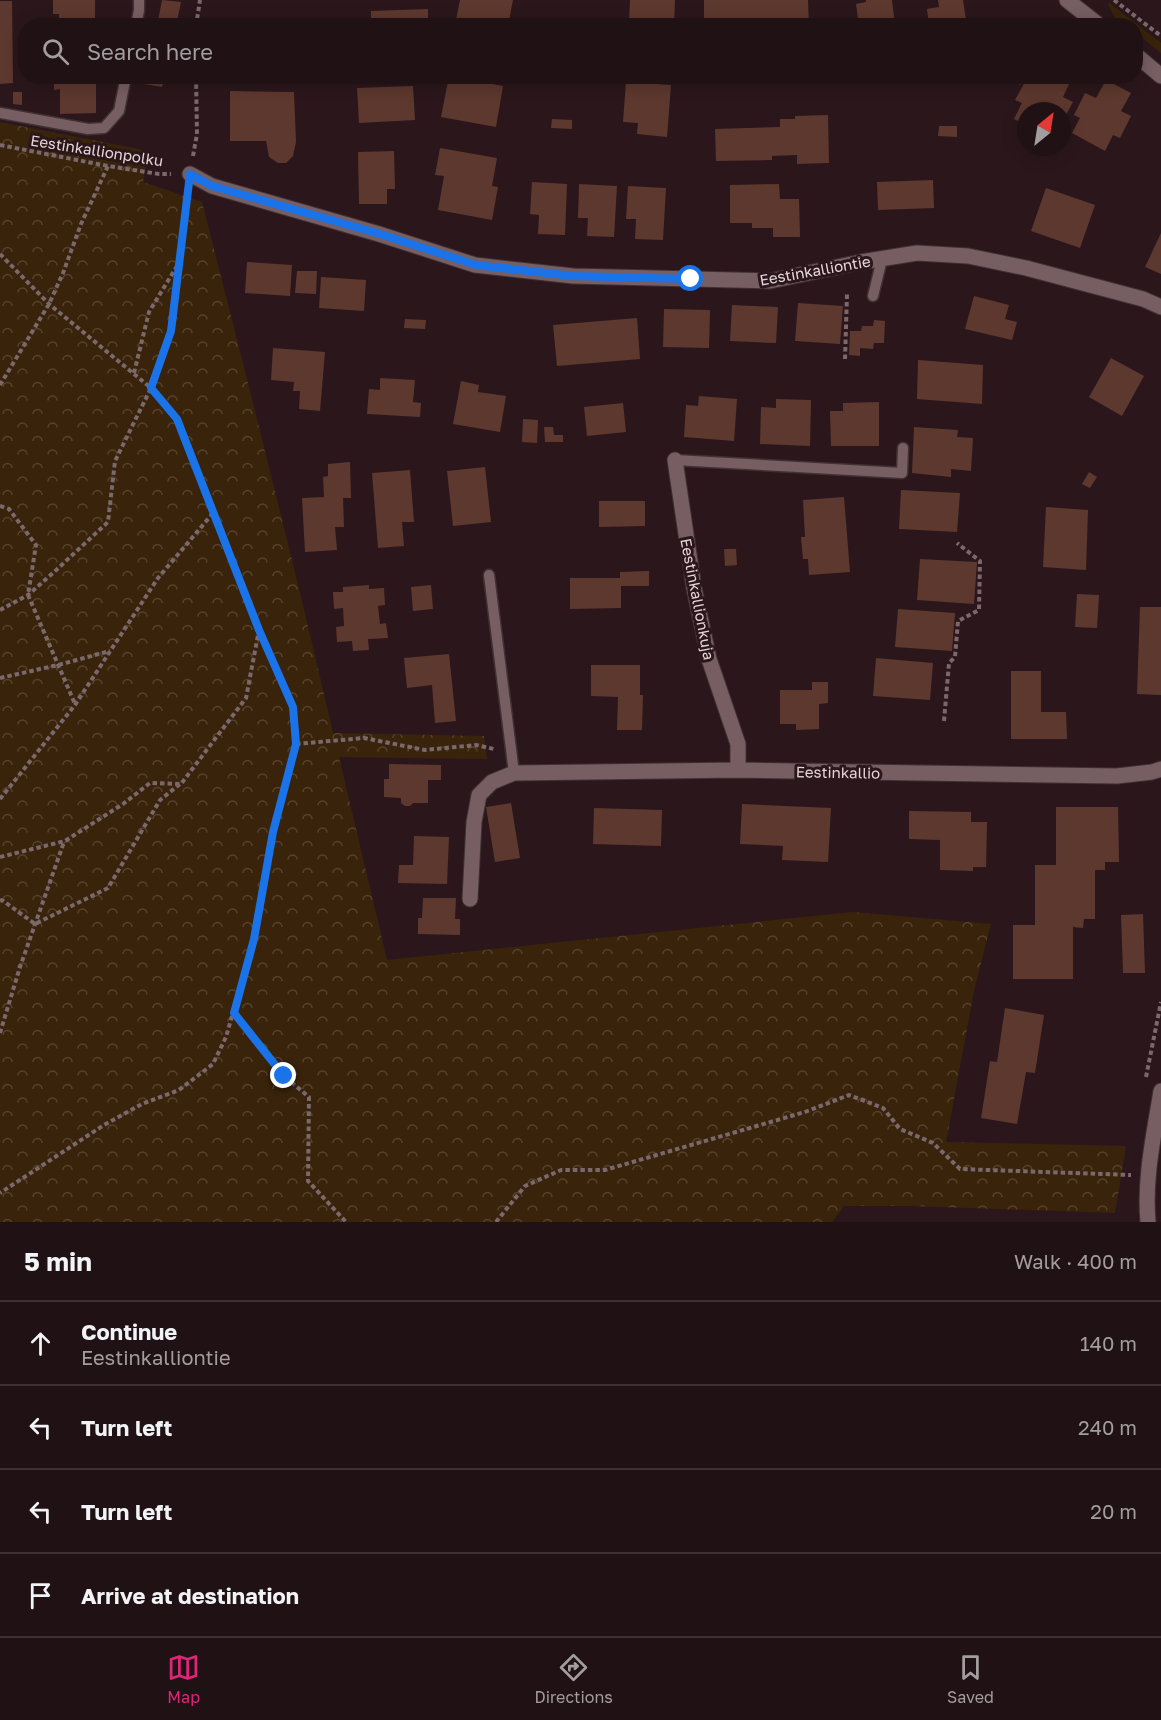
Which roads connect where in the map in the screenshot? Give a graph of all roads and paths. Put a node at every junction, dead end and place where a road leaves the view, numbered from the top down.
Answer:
1 (139, 0) edge
2 (200, 0) edge
3 (1067, 0) edge
4 (1114, 0) edge
5 (1084, 5) edge
6 (137, 18) edge
7 (197, 18) edge
8 (1094, 18) edge
9 (1138, 18) edge
10 (1143, 22) edge
11 (1161, 36) edge
12 (1143, 61) edge
13 (1161, 76) edge
14 (124, 84) edge
15 (196, 84) edge
16 (0, 113) edge
17 (0, 145) edge
18 (108, 166) junction
19 (190, 174) junction
20 (0, 254) edge
21 (882, 259) junction
22 (179, 263) junction
23 (847, 294) dead end
24 (873, 296) dead end
25 (49, 304) junction
26 (1161, 307) edge
27 (845, 359) dead end
28 (134, 373) junction
29 (0, 385) edge
30 (151, 388) junction
31 (903, 448) dead end
32 (675, 460) joint
33 (0, 506) edge
34 (214, 512) junction
35 (957, 543) dead end
36 (489, 575) dead end
37 (28, 595) junction
38 (0, 610) edge
39 (259, 630) junction
40 (110, 651) junction
41 (58, 665) junction
42 (0, 678) edge
43 (75, 705) junction
44 (944, 721) dead end
45 (296, 744) junction
46 (511, 754) junction
47 (1161, 769) edge
48 (738, 770) junction
49 (514, 773) junction
50 (181, 784) junction
51 (0, 799) edge
52 (65, 841) junction
53 (0, 857) edge
54 (470, 899) dead end
55 (0, 901) edge
56 (35, 924) junction
57 (234, 1013) junction
58 (0, 1033) edge
59 (1161, 1091) edge
60 (1131, 1174) dead end
61 (0, 1193) edge
62 (346, 1222) edge
63 (496, 1222) edge
64 (1148, 1222) edge

1 - 6 lane
2 - 7 path
3 - 5 street
4 - 9 path
5 - 8 street
10 - 11 path
12 - 13 street
14 - 16 lane
15 - 19 path
17 - 18 path, Eestinkallionpolku
18 - 19 path, Eestinkallionpolku
18 - 25 path
19 - 21 street, Eestinkalliontie
19 - 22 path
20 - 25 path
21 - 24 lane
21 - 26 street, Eestinkalliontie
22 - 28 path
22 - 30 path
23 - 27 path
25 - 28 path
25 - 29 path
28 - 30 path
30 - 34 path
30 - 37 path
31 - 32 lane
32 - 48 street, Eestinkallionkuja
33 - 37 path
34 - 39 path
34 - 40 path
35 - 44 path
36 - 46 lane
37 - 38 path
37 - 41 path
39 - 45 path
39 - 50 path
40 - 41 path
40 - 43 path
41 - 42 path
41 - 43 path
43 - 51 path
45 - 46 path
45 - 57 path
46 - 49 lane
47 - 48 street, Eestinkallio
48 - 49 street, Eestinkallio
49 - 54 street
50 - 52 path
50 - 56 path
52 - 53 path
52 - 56 path
55 - 56 path
56 - 58 path
57 - 61 path
57 - 62 path
59 - 64 street
60 - 63 path

